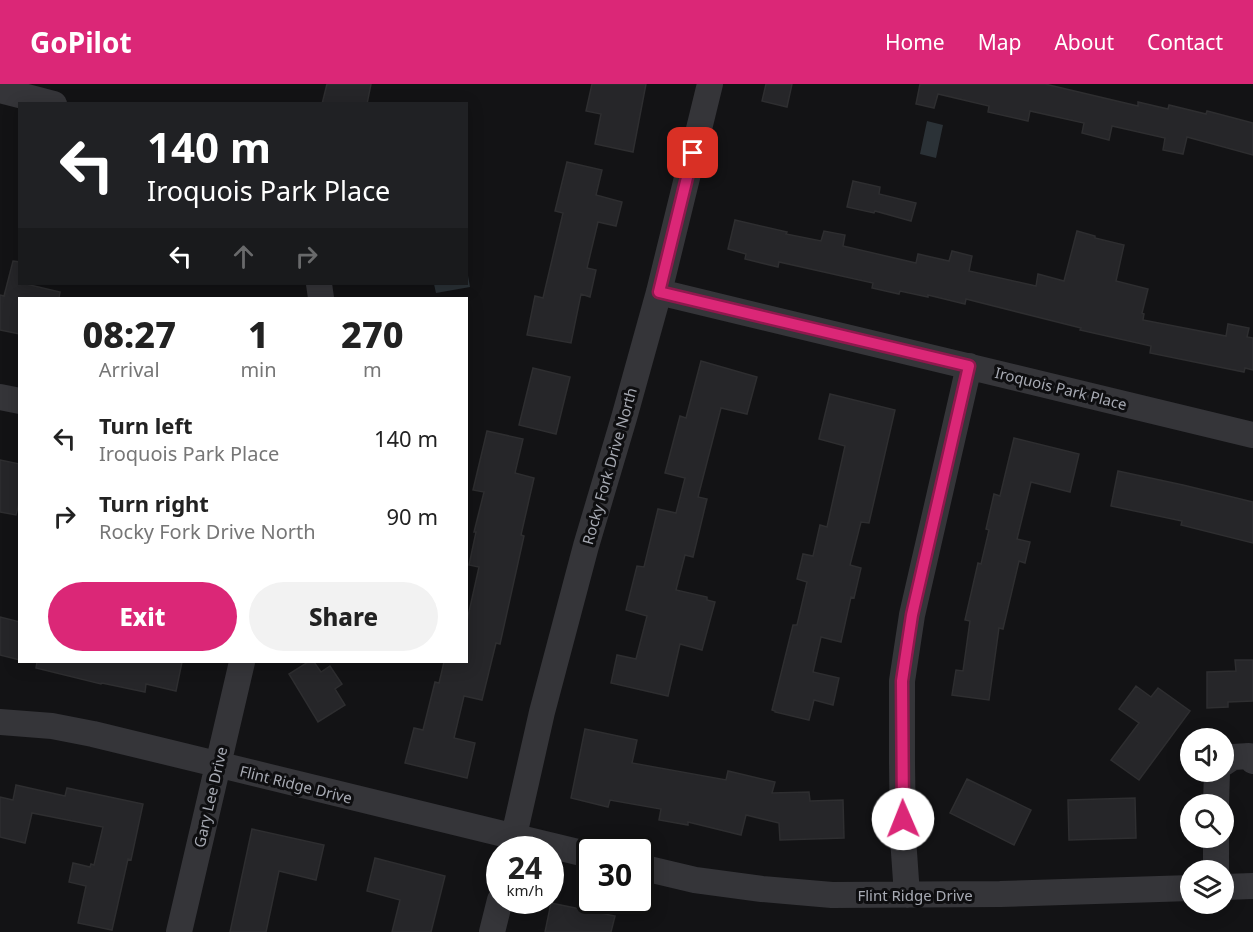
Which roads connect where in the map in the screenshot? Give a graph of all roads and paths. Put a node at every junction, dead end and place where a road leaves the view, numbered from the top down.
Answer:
1 (710, 84) edge
2 (0, 90) edge
3 (46, 102) edge
4 (659, 292) junction
5 (969, 366) junction
6 (0, 397) edge
7 (18, 401) edge
8 (1253, 435) edge
9 (242, 663) edge
10 (0, 722) edge
11 (1234, 757) edge
12 (1253, 761) edge
13 (217, 765) junction
14 (486, 836) edge
15 (515, 836) edge
16 (654, 870) edge
17 (1253, 886) edge
18 (1234, 887) edge
19 (1180, 888) edge
20 (906, 896) junction
21 (496, 914) edge
22 (178, 932) edge
23 (492, 932) edge

1 - 4 street, Rocky Fork Drive North
2 - 3 street
4 - 5 street, Iroquois Park Place
4 - 15 street, Rocky Fork Drive North
5 - 8 street, Iroquois Park Place
5 - 20 street
6 - 7 street
9 - 13 street, Gary Lee Drive
10 - 13 street, Flint Ridge Drive
11 - 12 street
13 - 14 street, Flint Ridge Drive
13 - 22 street, Gary Lee Drive
16 - 20 street, Flint Ridge Drive
17 - 18 street
19 - 20 street, Flint Ridge Drive
21 - 23 street

